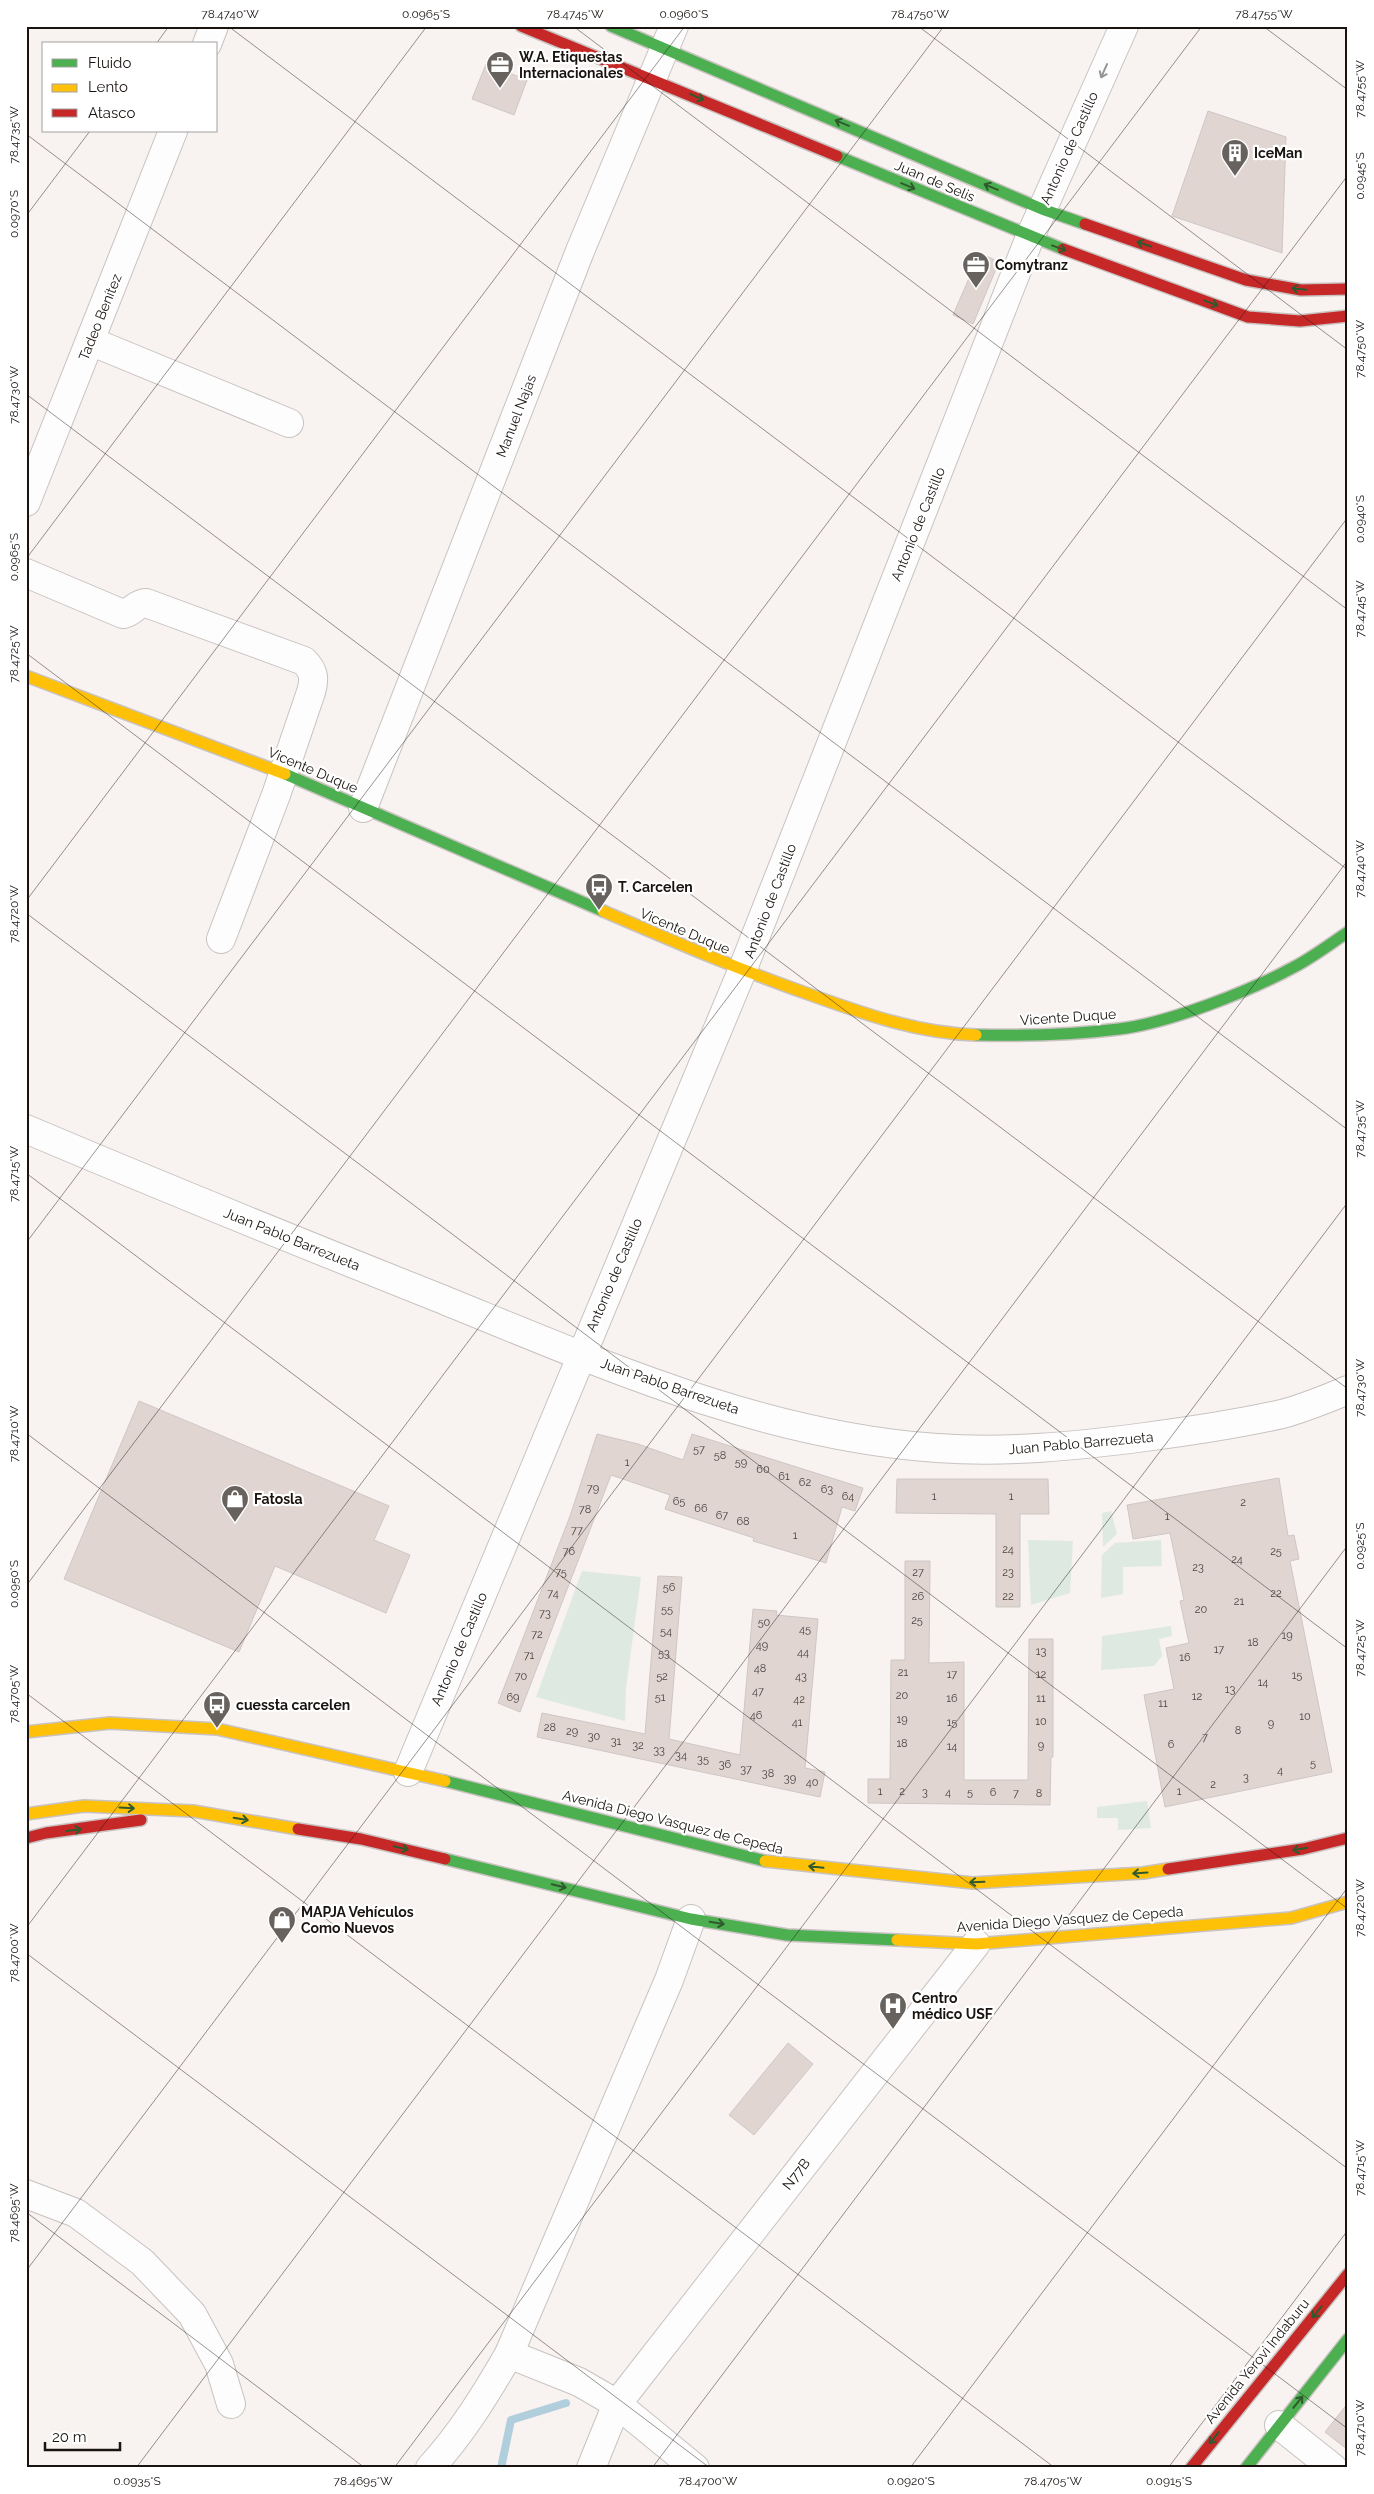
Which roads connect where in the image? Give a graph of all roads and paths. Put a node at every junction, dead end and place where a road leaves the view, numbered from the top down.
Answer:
1 (214, 26) edge
2 (521, 26) edge
3 (611, 26) edge
4 (1124, 26) edge
5 (669, 37) edge
6 (208, 42) edge
7 (652, 78) junction
8 (173, 132) edge
9 (1042, 209) junction
10 (1030, 237) junction
11 (1348, 289) edge
12 (1348, 316) edge
13 (90, 341) junction
14 (289, 423) dead end
15 (26, 502) edge
16 (26, 573) edge
17 (26, 676) edge
18 (283, 773) junction
19 (363, 808) junction
20 (1348, 932) edge
21 (221, 939) dead end
22 (742, 971) junction
23 (26, 1129) edge
24 (580, 1355) junction
25 (1348, 1390) edge
26 (26, 1732) edge
27 (408, 1772) junction
28 (193, 1811) junction
29 (26, 1814) edge
30 (26, 1838) edge
31 (1348, 1838) edge
32 (1348, 1902) edge
33 (690, 1919) junction
34 (976, 1944) junction
35 (26, 2194) edge
36 (1348, 2274) edge
37 (1348, 2340) edge
38 (509, 2354) junction
39 (231, 2404) dead end
40 (617, 2404) junction
41 (1279, 2425) junction
42 (430, 2468) edge
43 (591, 2468) edge
44 (695, 2468) edge
45 (1190, 2468) edge
46 (1246, 2468) edge
47 (1333, 2468) edge

1 - 6 street
2 - 7 main road, Juan de Selis
3 - 5 main road, Juan de Selis
4 -> 9 street, Antonio de Castillo
5 - 7 street, Manuel Najas
9 -> 5 main road, Juan de Selis
7 -> 10 main road, Juan de Selis
7 - 19 street, Manuel Najas
8 - 13 street, Tadeo Benítez
9 - 10 street, Antonio de Castillo
11 -> 9 main road, Juan de Selis
10 -> 12 main road, Juan de Selis
10 - 22 street, Antonio de Castillo
13 - 14 street
13 - 15 street, Tadeo Benítez
16 - 18 street
17 - 18 main road, Vicente Duque
18 - 19 main road, Vicente Duque
18 - 21 street
19 - 22 main road, Vicente Duque
20 - 22 main road, Vicente Duque
22 - 24 street, Antonio de Castillo
23 - 24 street, Juan Pablo Barrezueta
24 - 25 street, Juan Pablo Barrezueta
24 - 27 street, Antonio de Castillo
26 - 27 main road, Avenida Diego Vasquez de Cepeda
31 -> 27 main road, Avenida Diego Vasquez de Cepeda
29 -> 28 main road, Avenida Diego Vasquez de Cepeda
30 -> 28 main road
28 -> 33 main road, Avenida Diego Vasquez de Cepeda
32 - 34 main road, Avenida Diego Vasquez de Cepeda
33 -> 34 main road, Avenida Diego Vasquez de Cepeda
33 - 38 street
34 - 40 street, N77B
35 - 39 street
36 -> 45 main road, Avenida Yerovi Indaburu
41 -> 37 main road
38 - 40 street
38 - 42 street
40 - 43 street, N77B
40 - 44 street
41 - 46 main road
41 - 47 street

